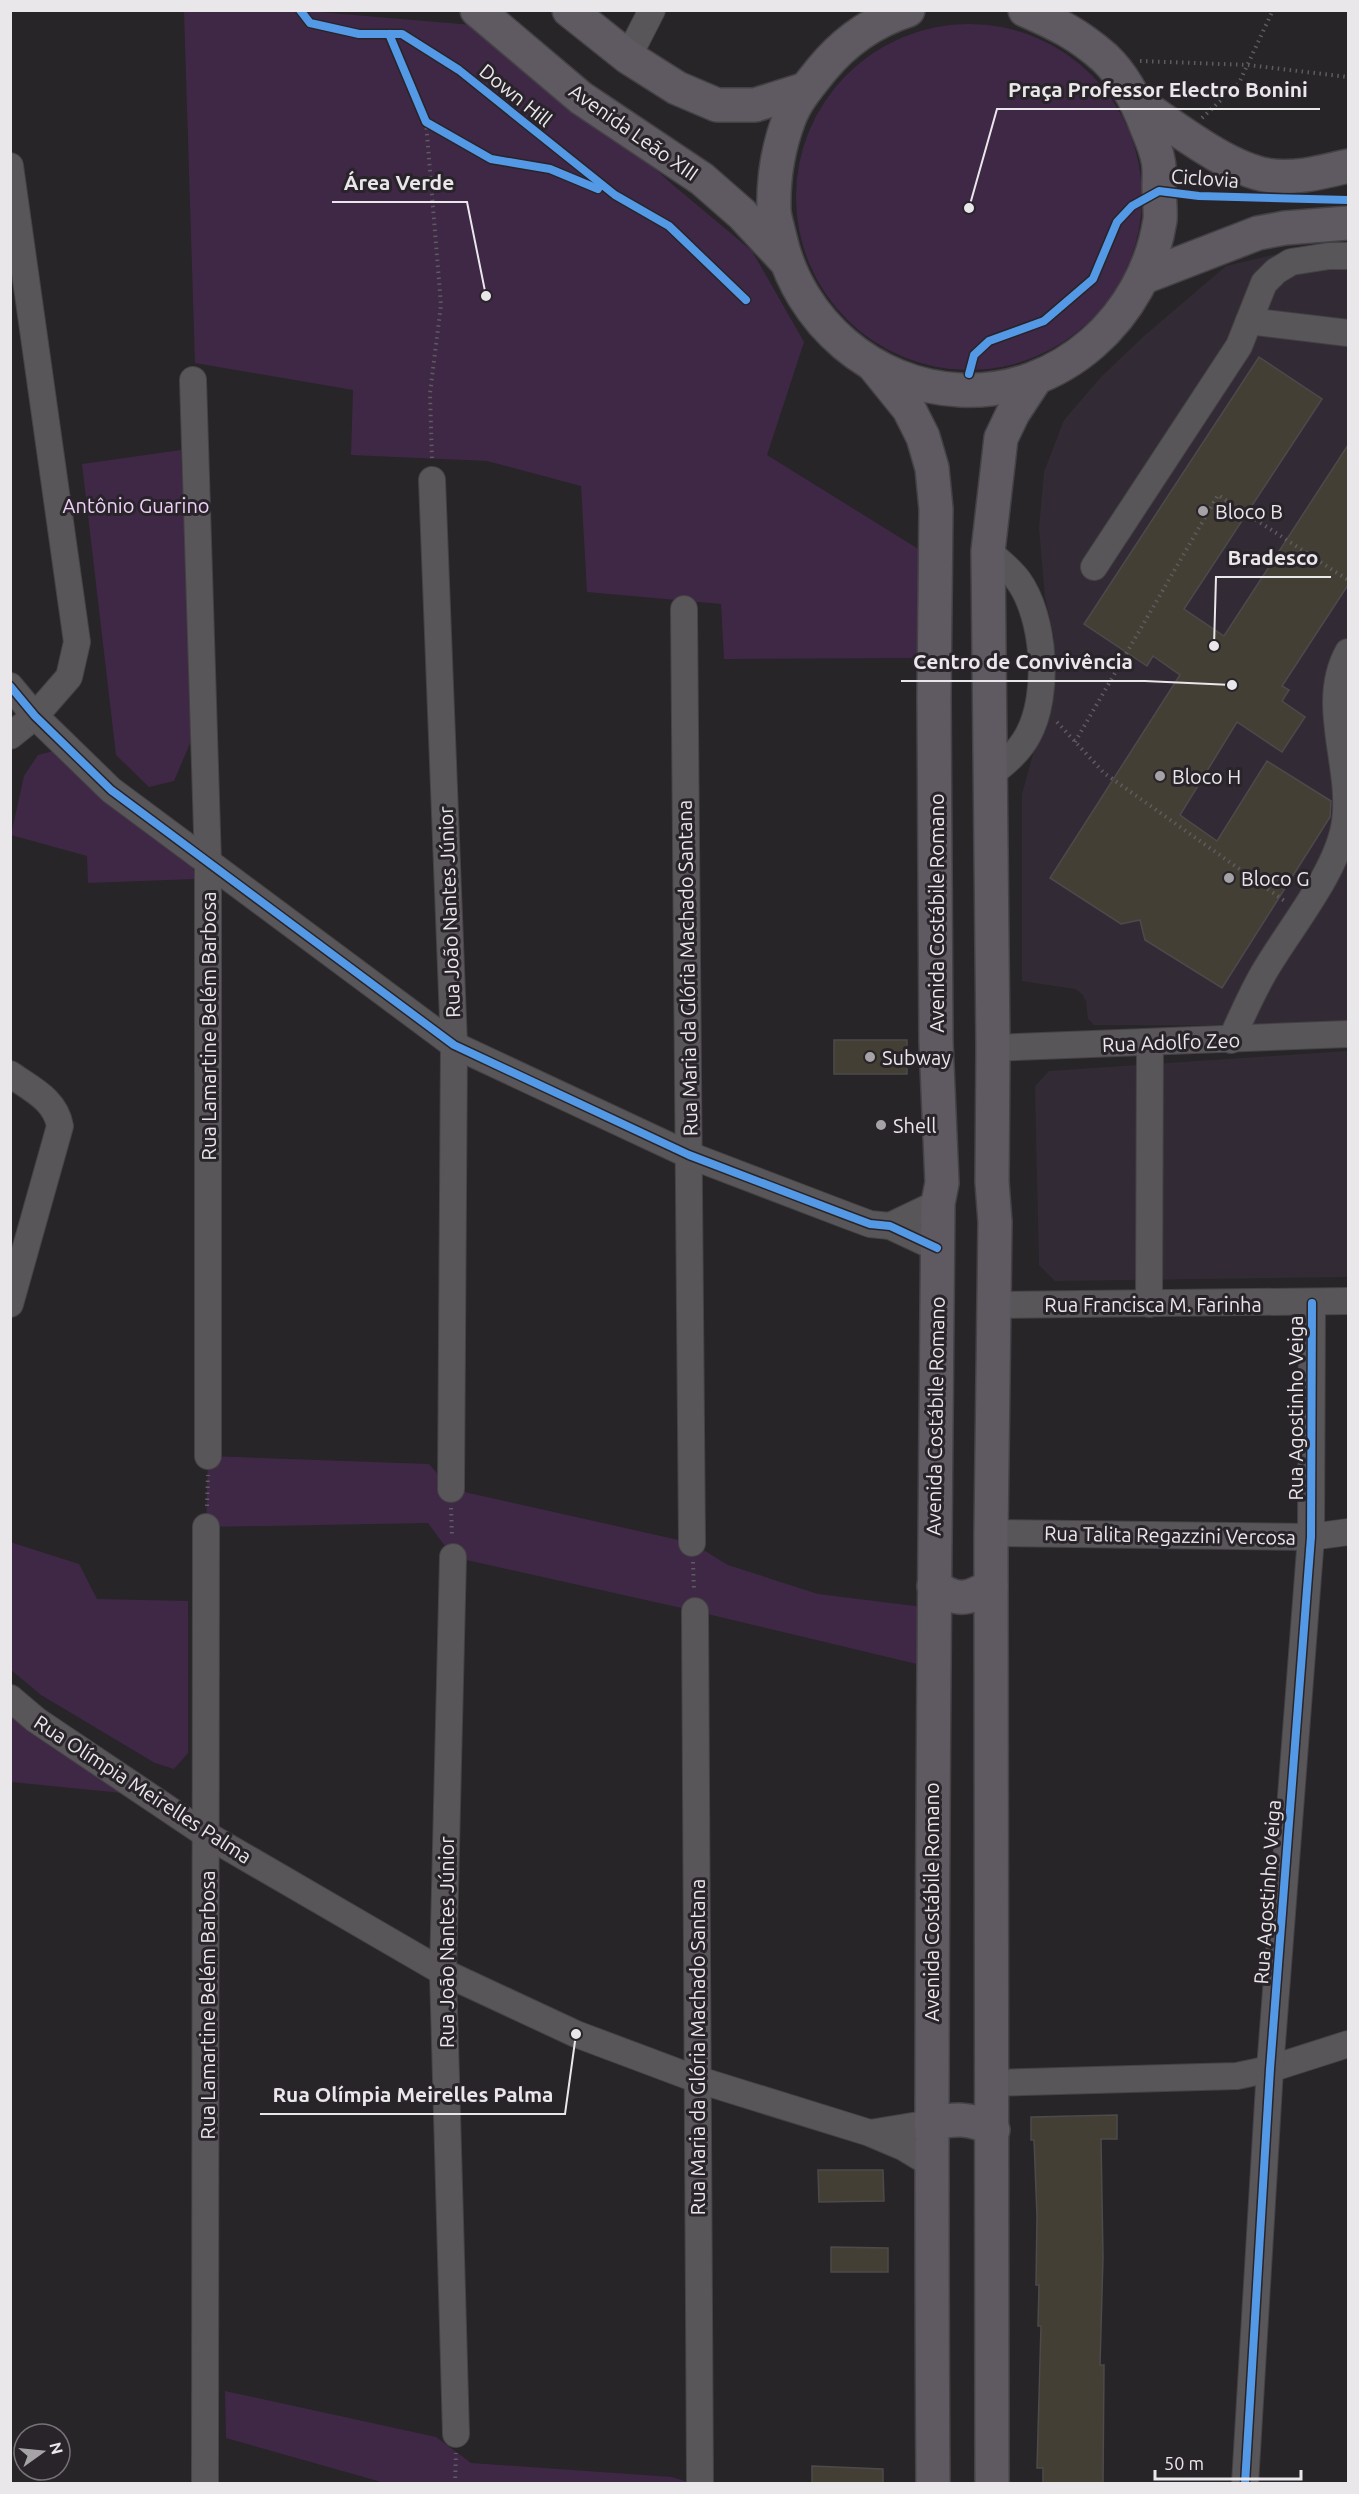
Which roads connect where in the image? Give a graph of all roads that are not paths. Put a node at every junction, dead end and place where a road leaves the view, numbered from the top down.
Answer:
1 (477, 10) edge
2 (569, 10) edge
3 (652, 10) edge
4 (908, 10) edge
5 (1025, 10) edge
6 (628, 57) junction
7 (806, 89) junction
8 (1138, 103) junction
9 (10, 166) edge
10 (1348, 166) edge
11 (1348, 223) edge
12 (1348, 256) edge
13 (785, 260) junction
14 (1144, 277) junction
15 (1249, 321) junction
16 (1348, 333) edge
17 (875, 367) junction
18 (1036, 378) junction
19 (193, 380) dead end
20 (432, 480) road end
21 (988, 551) junction
22 (1094, 567) dead end
23 (684, 609) dead end
24 (1348, 652) edge
25 (10, 686) edge
26 (35, 716) junction
27 (10, 736) edge
28 (990, 775) junction
29 (208, 863) junction
30 (1348, 1034) edge
31 (1231, 1040) junction
32 (1150, 1043) junction
33 (453, 1045) junction
34 (993, 1048) junction
35 (10, 1074) edge
36 (689, 1155) junction
37 (992, 1182) junction
38 (940, 1193) junction
39 (890, 1226) junction
40 (937, 1248) junction
41 (1348, 1301) edge
42 (1312, 1303) junction
43 (10, 1304) edge
44 (1149, 1304) junction
45 (994, 1305) junction
46 (208, 1456) road end
47 (451, 1490) road end
48 (206, 1527) road end
49 (1348, 1532) edge
50 (991, 1533) junction
51 (1311, 1537) junction
52 (692, 1543) road end
53 (453, 1557) road end
54 (934, 1586) junction
55 (991, 1586) junction
56 (695, 1611) road end
57 (10, 1698) edge
58 (207, 1835) junction
59 (443, 1972) junction
60 (1348, 2044) edge
61 (1270, 2069) junction
62 (696, 2079) junction
63 (991, 2083) junction
64 (931, 2123) junction
65 (993, 2130) junction
66 (870, 2133) junction
67 (931, 2164) junction
68 (456, 2434) road end
69 (205, 2484) edge
70 (700, 2484) edge
71 (933, 2484) edge
72 (992, 2484) edge
73 (1245, 2484) edge

1 - 13 main road, Avenida Leão XIII
2 - 6 main road
3 - 6 street
4 - 7 main road
5 - 8 main road
6 - 7 main road
7 - 13 main road
8 - 10 main road
8 - 14 main road
9 - 26 street
11 - 14 main road
12 - 15 street
13 - 17 main road
14 - 18 main road
15 - 16 street
15 - 22 street
17 - 18 main road
17 - 38 main road, Avenida Costábile Romano
18 - 21 main road
19 - 29 street, Rua Lamartine Belém Barbosa
20 - 33 street, Rua João Nantes Júnior
21 - 28 main road
21 - 28 street
23 - 36 street, Rua Maria da Glória Machado Santana
24 - 31 street
25 - 26 street
26 - 27 street
26 - 29 street
28 - 34 main road
29 - 33 street
29 - 46 street, Rua Lamartine Belém Barbosa
30 - 31 street, Rua Adolfo Zeo
31 - 32 street, Rua Adolfo Zeo
32 - 34 street, Rua Adolfo Zeo
32 - 44 street
33 - 36 street
33 - 47 street, Rua João Nantes Júnior
34 - 37 main road
35 - 43 street
36 - 39 street
36 - 52 street, Rua Maria da Glória Machado Santana
37 - 38 main road
37 - 45 main road
38 - 39 street
38 - 40 main road, Avenida Costábile Romano
39 - 40 street
40 - 54 main road, Avenida Costábile Romano
41 - 42 street, Rua Francisca M. Farinha
42 - 44 street, Rua Francisca M. Farinha
42 - 51 street, Rua Agostinho Veiga
44 - 45 street, Rua Francisca M. Farinha
45 - 50 main road
48 - 58 street, Rua Lamartine Belém Barbosa
49 - 51 street, Rua Talita Regazzini Vercosa
50 - 51 street, Rua Talita Regazzini Vercosa
50 - 55 main road
51 - 61 street, Rua Agostinho Veiga
53 - 59 street, Rua João Nantes Júnior
54 - 55 main road
54 - 64 main road, Avenida Costábile Romano
55 - 63 main road
56 - 62 street, Rua Maria da Glória Machado Santana
57 - 58 street, Rua Olímpia Meirelles Palma
58 - 59 street, Rua Olímpia Meirelles Palma
58 - 69 street, Rua Lamartine Belém Barbosa
59 - 62 street, Rua Olímpia Meirelles Palma
59 - 68 street, Rua João Nantes Júnior
60 - 61 street
61 - 63 street
61 - 73 street, Rua Agostinho Veiga
62 - 66 street, Rua Olímpia Meirelles Palma
62 - 70 street, Rua Maria da Glória Machado Santana
63 - 65 main road
64 - 65 main road
64 - 66 street, Rua Olímpia Meirelles Palma
64 - 67 main road, Avenida Costábile Romano
65 - 72 main road
66 - 67 street, Rua Olímpia Meirelles Palma
67 - 71 main road, Avenida Costábile Romano

